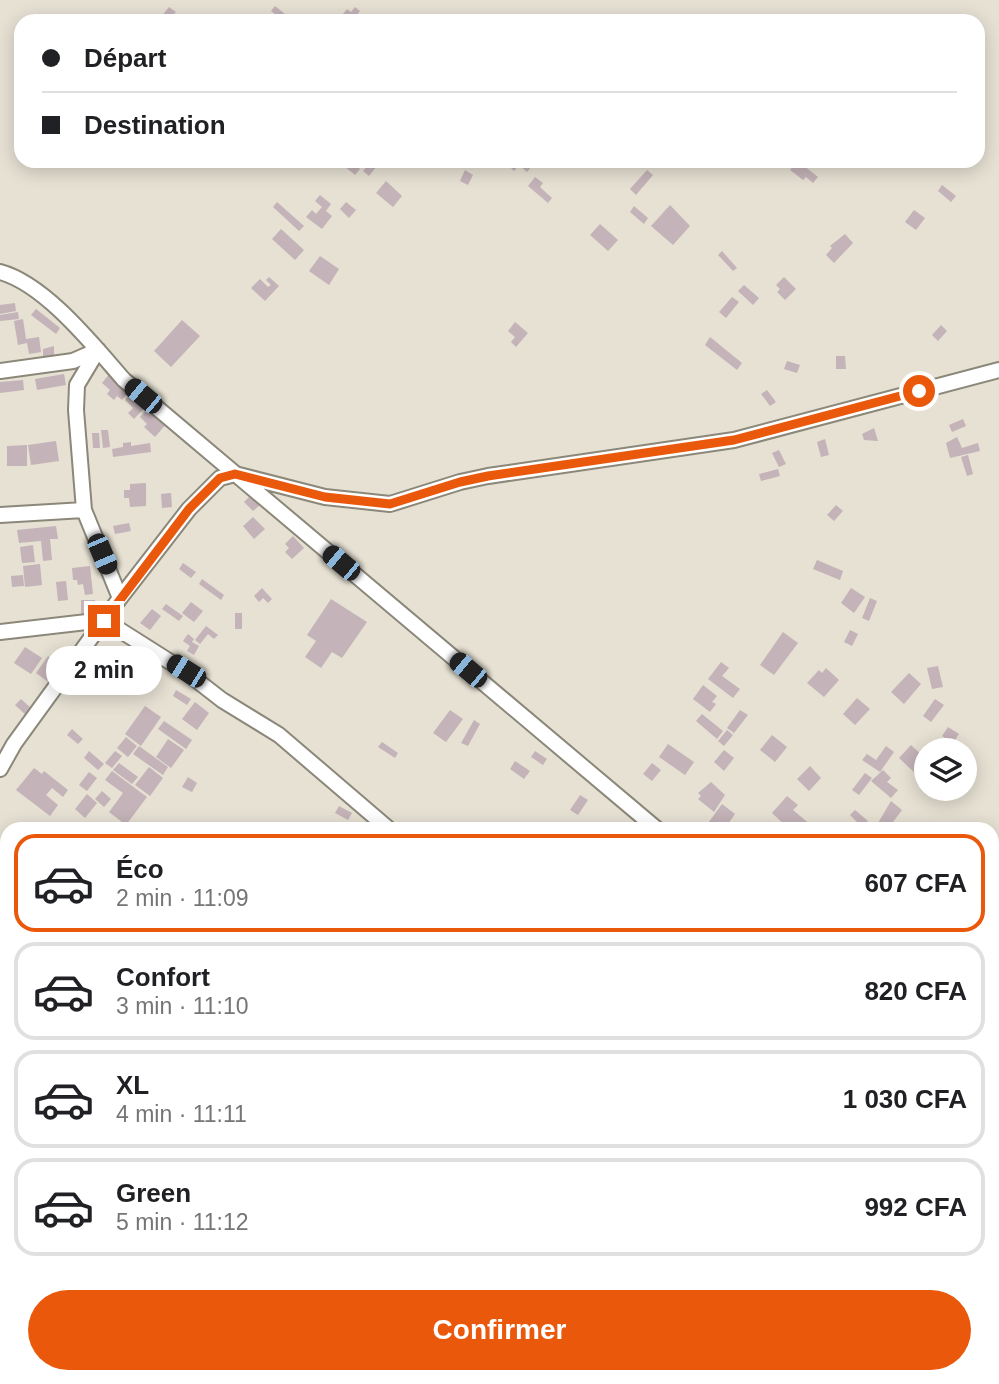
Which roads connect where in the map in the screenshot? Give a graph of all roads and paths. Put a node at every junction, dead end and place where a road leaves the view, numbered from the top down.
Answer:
1 (0, 272) edge
2 (98, 350) junction
3 (999, 370) edge
4 (0, 371) edge
5 (235, 474) junction
6 (84, 510) junction
7 (0, 515) edge
8 (120, 598) junction
9 (104, 621) junction
10 (0, 632) edge
11 (0, 769) edge
12 (381, 822) edge
13 (648, 822) edge

1 - 2 street
2 - 4 street
2 - 5 street
2 - 6 street
3 - 5 street
5 - 8 street
5 - 13 street
6 - 7 street
6 - 8 street
8 - 9 street
9 - 10 street
9 - 11 street
9 - 12 street

